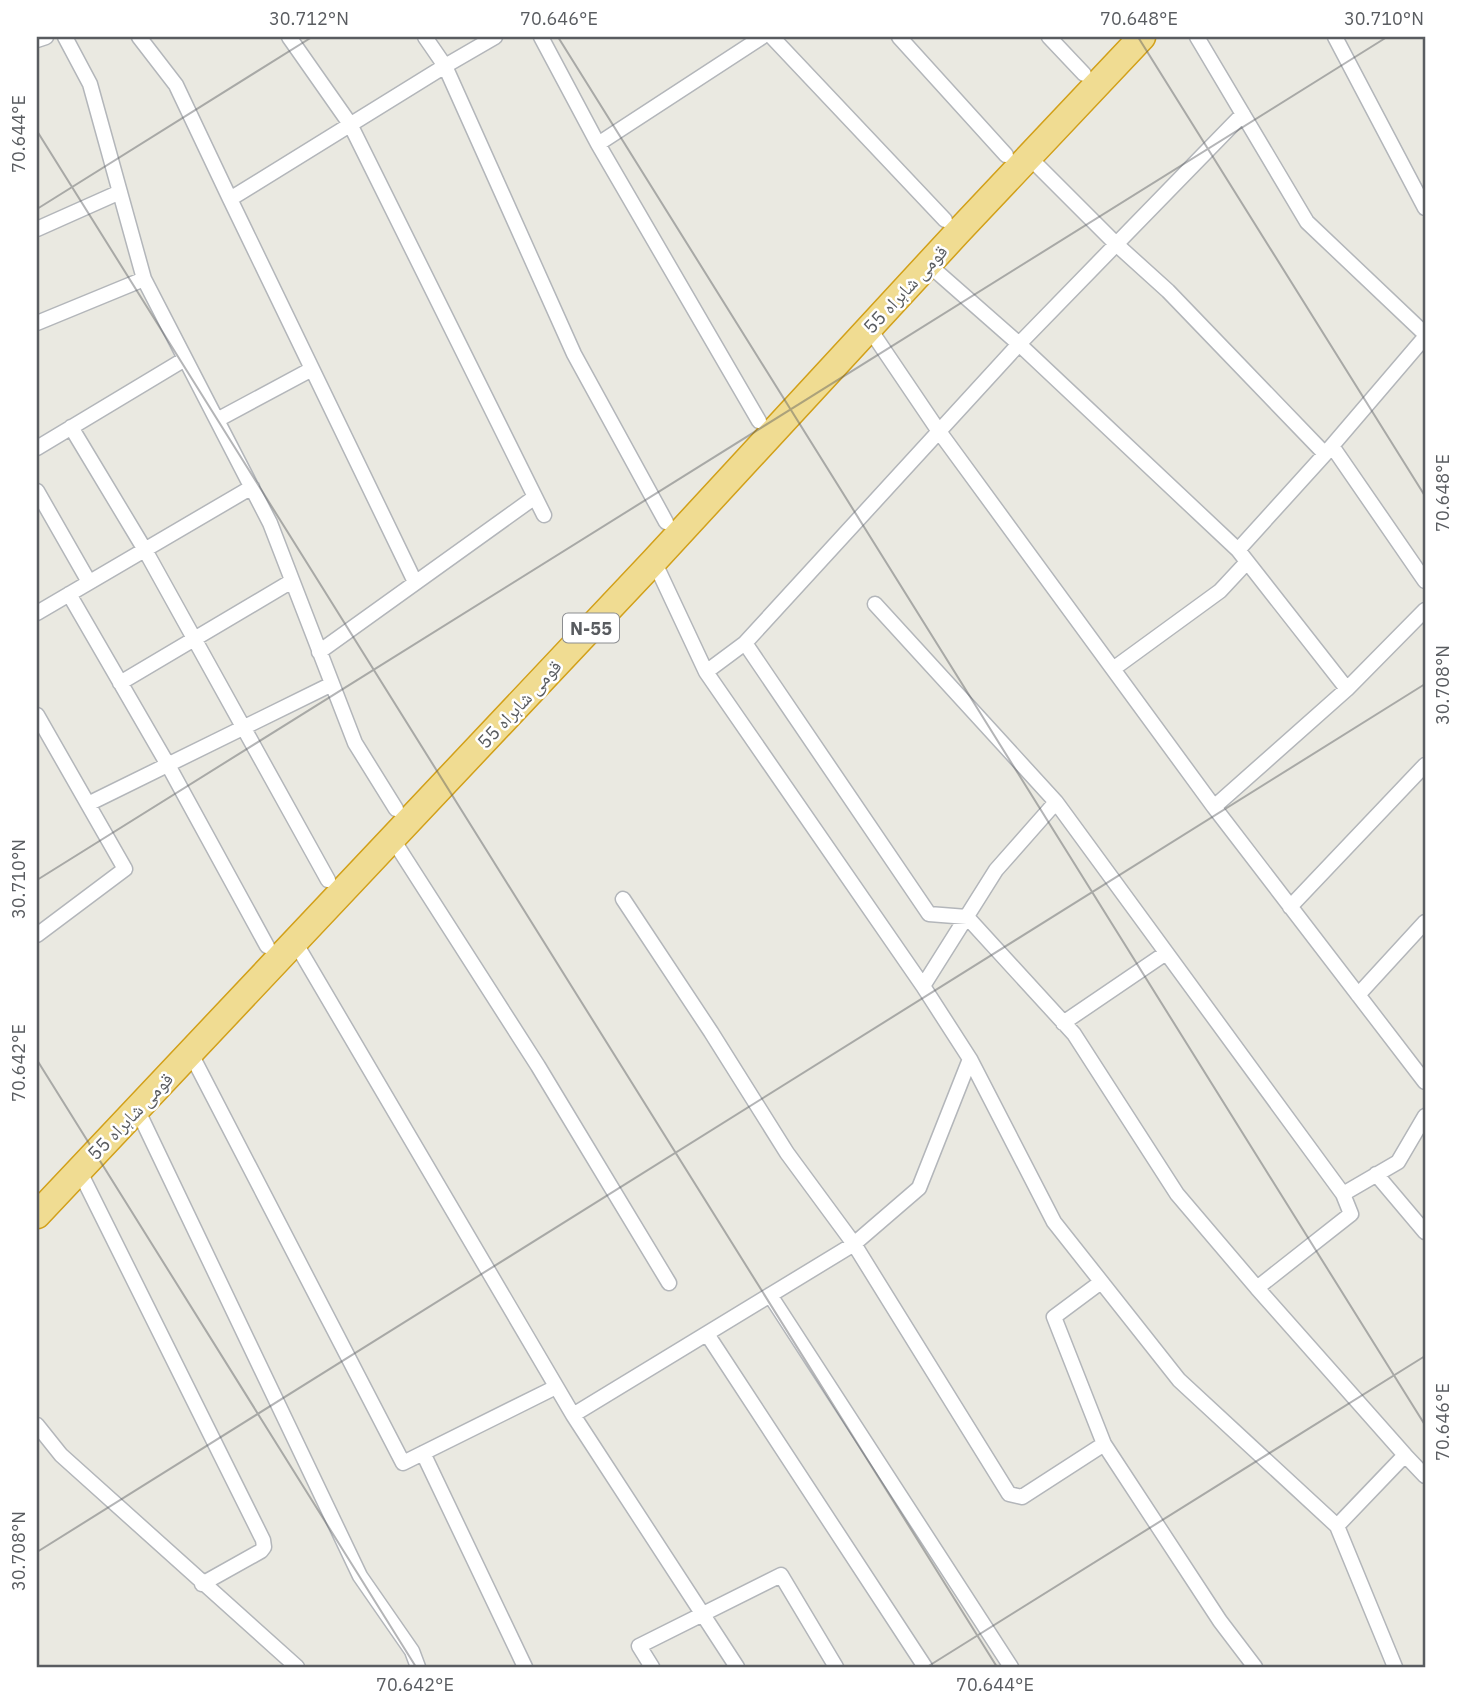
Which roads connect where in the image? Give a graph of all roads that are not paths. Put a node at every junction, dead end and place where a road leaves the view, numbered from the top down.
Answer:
1 (46, 37) edge
2 (65, 37) edge
3 (139, 37) edge
4 (289, 37) edge
5 (425, 37) edge
6 (495, 37) edge
7 (541, 37) edge
8 (762, 37) edge
9 (772, 37) edge
10 (899, 37) edge
11 (1049, 37) edge
12 (1118, 37) edge
13 (1142, 37) edge
14 (1197, 37) edge
15 (1335, 37) edge
16 (37, 40) edge
17 (445, 65) junction
18 (1084, 74) junction
19 (1244, 114) junction
20 (350, 124) junction
21 (598, 144) junction
22 (1018, 156) junction
23 (120, 192) junction
24 (230, 199) junction
25 (1425, 208) edge
26 (945, 220) junction
27 (37, 229) edge
28 (1116, 244) junction
29 (928, 264) junction
30 (144, 279) junction
31 (37, 323) edge
32 (869, 328) junction
33 (1425, 335) edge
34 (1019, 344) junction
35 (185, 359) junction
36 (822, 366) junction
37 (312, 369) junction
38 (217, 421) junction
39 (71, 427) junction
40 (938, 430) junction
41 (752, 438) junction
42 (37, 448) edge
43 (1328, 450) junction
44 (252, 487) junction
45 (37, 491) edge
46 (535, 497) junction
47 (544, 515) dead end
48 (666, 522) junction
49 (145, 550) junction
50 (1243, 556) junction
51 (654, 561) junction
52 (292, 581) junction
53 (1425, 581) edge
54 (89, 582) junction
55 (415, 582) junction
56 (69, 594) junction
57 (875, 604) dead end
58 (1425, 610) edge
59 (37, 612) edge
60 (195, 639) junction
61 (745, 643) junction
62 (319, 652) junction
63 (1113, 669) junction
64 (537, 673) junction
65 (706, 673) junction
66 (120, 683) junction
67 (332, 684) junction
68 (1346, 689) junction
69 (37, 715) edge
70 (244, 727) junction
71 (168, 765) junction
72 (1425, 765) edge
73 (425, 791) junction
74 (1056, 802) junction
75 (88, 804) junction
76 (1214, 807) junction
77 (396, 808) junction
78 (392, 838) junction
79 (328, 880) junction
80 (623, 900) dead end
81 (1290, 906) junction
82 (967, 917) junction
83 (1425, 922) edge
84 (37, 934) edge
85 (295, 942) junction
86 (267, 946) junction
87 (1167, 953) junction
88 (923, 986) junction
89 (1358, 995) junction
90 (1063, 1023) junction
91 (190, 1052) junction
92 (971, 1059) junction
93 (1425, 1082) edge
94 (137, 1109) junction
95 (1425, 1116) edge
96 (85, 1155) junction
97 (1376, 1174) junction
98 (37, 1190) edge
99 (1343, 1194) junction
100 (37, 1215) edge
101 (1425, 1232) edge
102 (855, 1244) junction
103 (1101, 1282) junction
104 (669, 1283) dead end
105 (1257, 1288) junction
106 (770, 1295) junction
107 (707, 1334) junction
108 (556, 1387) junction
109 (573, 1415) junction
110 (37, 1425) edge
111 (1104, 1444) junction
112 (423, 1453) junction
113 (1405, 1455) junction
114 (1425, 1476) edge
115 (1337, 1526) junction
116 (202, 1584) junction
117 (703, 1614) junction
118 (297, 1667) edge
119 (418, 1667) edge
120 (525, 1667) edge
121 (652, 1667) edge
122 (737, 1667) edge
123 (835, 1667) edge
124 (925, 1667) edge
125 (1011, 1667) edge
126 (1255, 1667) edge
127 (1395, 1667) edge

1 - 16 street
2 - 23 street
3 - 24 street
4 - 20 street
5 - 17 street
6 - 17 street
7 - 21 street
8 - 21 street
9 - 26 street
10 - 22 street
11 - 18 street
12 - 18 highway, قومی شاہراہ 55 / N-55
13 - 22 highway, قومی شاہراہ 55 / N-55
14 - 19 street
15 - 25 street
17 - 20 street
17 - 48 street
18 - 22 highway, قومی شاہراہ 55 / N-55
19 - 28 street
19 - 33 street
20 - 24 street
20 - 46 street
21 - 41 street
22 - 26 highway, قومی شاہراہ 55 / N-55
22 - 28 street
22 - 29 highway, قومی شاہراہ 55 / N-55
23 - 27 street
23 - 30 street
24 - 37 street
26 - 36 highway, قومی شاہراہ 55 / N-55
28 - 34 street
28 - 43 street
29 - 32 highway, قومی شاہراہ 55 / N-55
29 - 34 street
30 - 31 street
30 - 35 street
32 - 36 highway, قومی شاہراہ 55 / N-55
32 - 40 street
33 - 43 street
34 - 40 street
34 - 50 street
35 - 38 street
35 - 39 street
36 - 41 highway, قومی شاہراہ 55 / N-55
37 - 38 street
37 - 55 street
38 - 44 street
39 - 42 street
39 - 49 street
40 - 61 street
40 - 63 street
41 - 48 highway, قومی شاہراہ 55 / N-55
41 - 51 highway, قومی شاہراہ 55 / N-55
43 - 50 street
43 - 53 street
44 - 49 street
44 - 52 street
45 - 54 street
46 - 47 street
46 - 55 street
48 - 64 highway, قومی شاہراہ 55 / N-55
49 - 54 street
49 - 60 street
50 - 63 street
50 - 68 street
51 - 64 highway, قومی شاہراہ 55 / N-55
51 - 65 street
52 - 60 street
52 - 62 street
54 - 56 street
55 - 62 street
56 - 59 street
56 - 66 street
57 - 74 street
58 - 68 street
60 - 66 street
60 - 70 street
61 - 65 street
61 - 82 street
62 - 67 street
63 - 76 street
64 - 73 highway, قومی شاہراہ 55 / N-55
65 - 88 street
66 - 71 street
67 - 70 street
67 - 77 street
68 - 76 street
69 - 75 street
70 - 71 street
70 - 79 street
71 - 75 street
71 - 86 street
72 - 81 street
73 - 77 highway, قومی شاہراہ 55 / N-55
73 - 78 highway, قومی شاہراہ 55 / N-55
74 - 82 street
74 - 87 street
75 - 84 street
76 - 81 street
77 - 79 highway, قومی شاہراہ 55 / N-55
78 - 85 highway, قومی شاہراہ 55 / N-55
78 - 104 street
79 - 86 highway, قومی شاہراہ 55 / N-55
80 - 102 street
81 - 89 street
82 - 88 street
82 - 90 street
83 - 89 street
85 - 91 highway, قومی شاہراہ 55 / N-55
85 - 108 street
86 - 96 highway, قومی شاہراہ 55 / N-55
87 - 90 street
87 - 99 street
88 - 92 street
89 - 93 street
90 - 105 street
91 - 94 highway, قومی شاہراہ 55 / N-55
91 - 112 street
92 - 102 street
92 - 103 street
94 - 96 highway, قومی شاہراہ 55 / N-55
94 - 119 street
95 - 97 street
96 - 98 highway, قومی شاہراہ 55 / N-55
96 - 100 highway, قومی شاہراہ 55 / N-55
96 - 116 street
97 - 99 street
97 - 101 street
99 - 105 street
102 - 106 street
102 - 111 street
103 - 111 street
103 - 115 street
105 - 113 street
106 - 107 street
106 - 125 street
107 - 109 street
107 - 124 street
108 - 109 street
108 - 112 street
109 - 117 street
110 - 116 street
111 - 126 street
112 - 120 street
113 - 114 street
113 - 115 street
115 - 127 street
116 - 118 street
117 - 121 street
117 - 122 street
117 - 123 street

